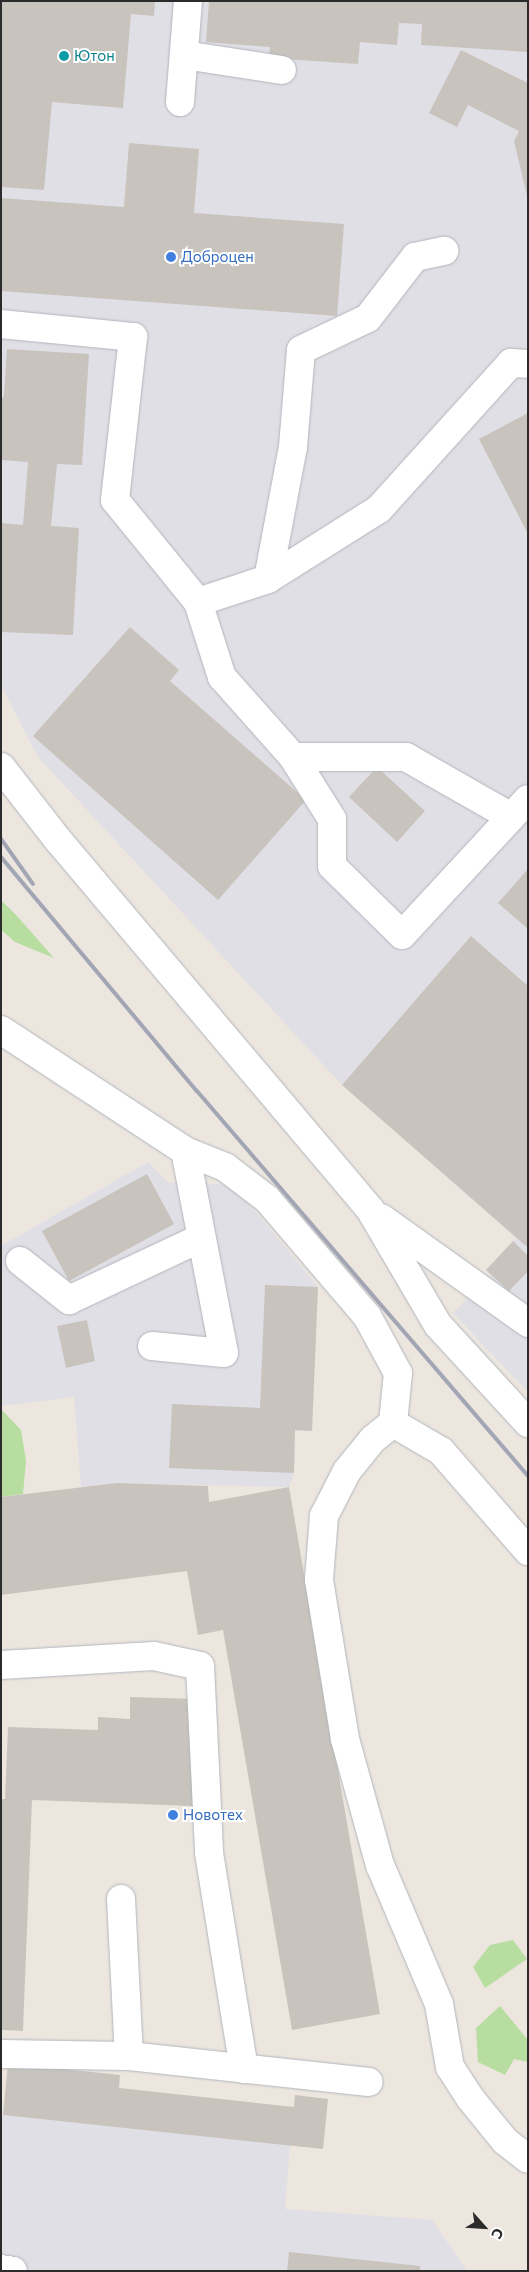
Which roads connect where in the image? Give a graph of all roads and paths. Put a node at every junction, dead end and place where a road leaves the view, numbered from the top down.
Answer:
1 (188, 1) edge
2 (184, 55) junction
3 (282, 70) dead end
4 (180, 102) dead end
5 (444, 251) dead end
6 (1, 324) edge
7 (528, 364) edge
8 (268, 579) junction
9 (198, 602) junction
10 (293, 757) junction
11 (1, 767) edge
12 (520, 808) edge
13 (1, 1030) edge
14 (185, 1151) junction
15 (371, 1211) junction
16 (200, 1238) junction
17 (20, 1261) dead end
18 (528, 1324) edge
19 (152, 1346) dead end
20 (393, 1422) junction
21 (528, 1423) edge
22 (528, 1550) edge
23 (1, 1665) edge
24 (121, 1899) dead end
25 (1, 2054) edge
26 (129, 2056) junction
27 (244, 2069) junction
28 (370, 2082) dead end
29 (528, 2158) edge
30 (1, 2269) edge
31 (13, 2271) edge

1 - 2 street
2 - 3 street
2 - 4 street
5 - 8 street
6 - 9 street
7 - 8 street
8 - 9 street
9 - 10 street
10 - 12 street
10 - 12 street
11 - 15 street
13 - 14 street
14 - 16 street
14 - 20 street
15 - 18 street
15 - 21 street
16 - 17 street
16 - 19 street
20 - 22 street
20 - 29 street
23 - 27 street
24 - 26 street
25 - 26 street
26 - 27 street
27 - 28 street
30 - 31 street

